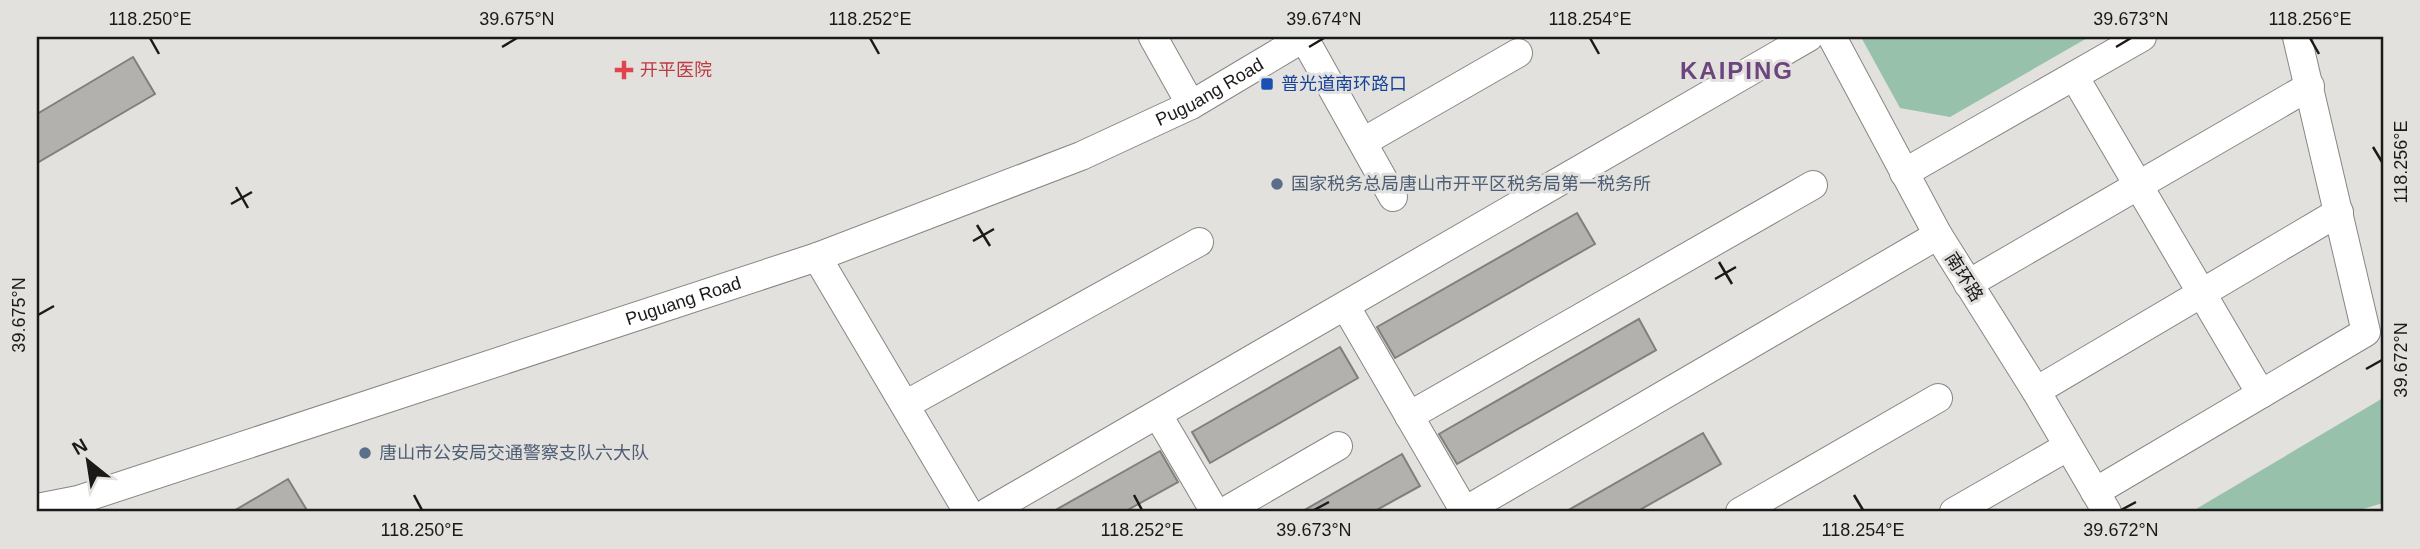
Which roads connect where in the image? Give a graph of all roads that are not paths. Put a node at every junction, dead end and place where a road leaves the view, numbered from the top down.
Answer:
1 (1153, 37) edge
2 (1305, 37) edge
3 (1809, 37) edge
4 (1832, 37) edge
5 (2142, 37) edge
6 (2297, 37) edge
7 (1518, 53) dead end
8 (2074, 76) junction
9 (2310, 86) junction
10 (1191, 105) junction
11 (1363, 142) junction
12 (1904, 173) junction
13 (1814, 185) dead end
14 (2138, 186) junction
15 (1393, 197) dead end
16 (2339, 212) junction
17 (1938, 235) junction
18 (1199, 242) dead end
19 (817, 257) junction
20 (1968, 284) junction
21 (2202, 293) junction
22 (1346, 307) junction
23 (2036, 391) junction
24 (2261, 394) junction
25 (1938, 398) dead end
26 (905, 405) junction
27 (1158, 415) junction
28 (1409, 416) junction
29 (1338, 446) dead end
30 (2067, 447) junction
31 (2101, 502) edge
32 (37, 508) edge
33 (968, 512) edge
34 (988, 512) edge
35 (1215, 512) edge
36 (1224, 512) edge
37 (1464, 512) edge
38 (1740, 512) edge
39 (1954, 512) edge

1 - 10 street
2 - 10 street, Puguang Road
2 - 11 street
3 - 22 street
4 - 12 street, 南环路
5 - 8 street
6 - 9 street
7 - 11 street
8 - 12 street
8 - 14 street
9 - 14 street
9 - 16 street
10 - 19 street, Puguang Road
11 - 15 street
12 - 17 street, 南环路
13 - 28 street
14 - 20 street
14 - 21 street
16 - 21 street
16 - 24 street
17 - 20 street, 南环路
17 - 37 street
18 - 26 street
19 - 26 street
19 - 32 street, Puguang Road
20 - 23 street, 南环路
21 - 23 street
21 - 24 street
22 - 27 street
22 - 28 street
23 - 30 street, 南环路
24 - 31 street
25 - 38 street
26 - 33 street
27 - 34 street
27 - 35 street
28 - 37 street
29 - 36 street
30 - 31 street, 南环路
30 - 39 street

